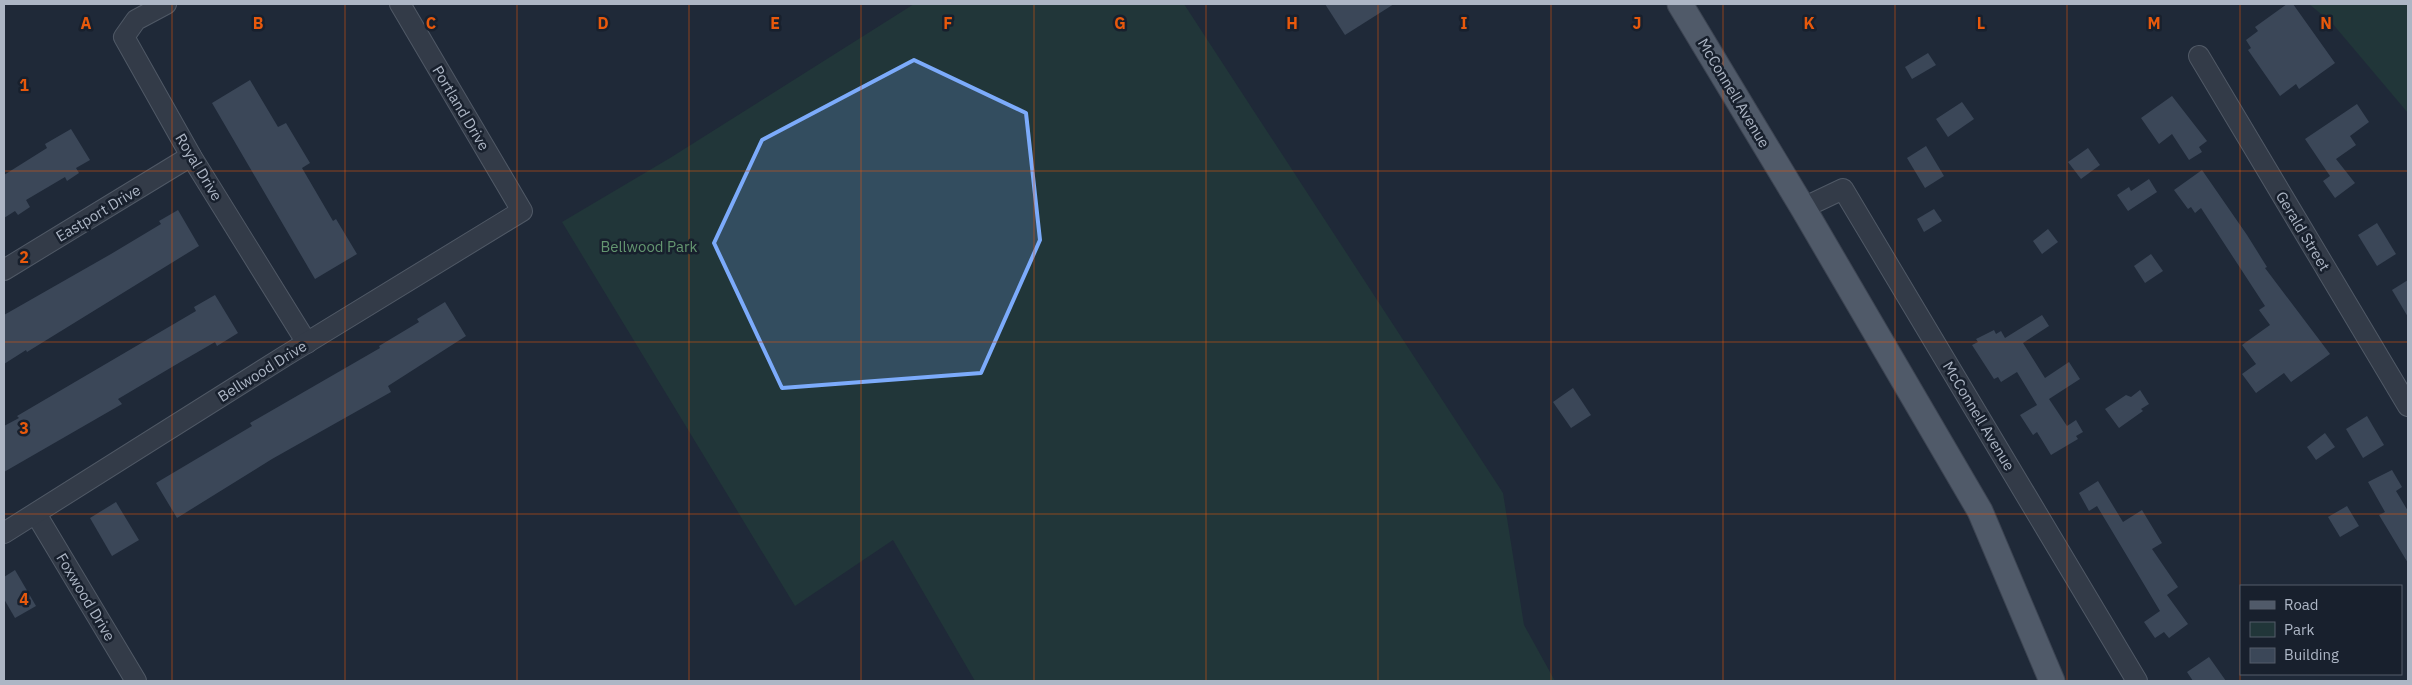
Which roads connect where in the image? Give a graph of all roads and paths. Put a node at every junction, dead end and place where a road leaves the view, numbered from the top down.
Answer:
1 (166, 4) edge
2 (400, 4) edge
3 (1680, 4) edge
4 (2198, 56) dead end
5 (191, 156) junction
6 (1803, 208) junction
7 (522, 212) joint
8 (4, 270) edge
9 (307, 343) junction
10 (2408, 406) edge
11 (36, 514) junction
12 (4, 533) edge
13 (136, 681) edge
14 (2052, 681) edge
15 (2137, 681) edge

1 - 5 street, Royal Drive
2 - 7 street, Portland Drive
3 - 6 main road, McConnell Avenue
4 - 10 street, Gerald Street
5 - 8 street, Eastport Drive
5 - 9 street, Royal Drive
6 - 14 main road, McConnell Avenue
6 - 15 street, McConnell Avenue
7 - 9 street, Bellwood Drive
9 - 11 street, Bellwood Drive
11 - 12 street, Bellwood Drive
11 - 13 street, Foxwood Drive

